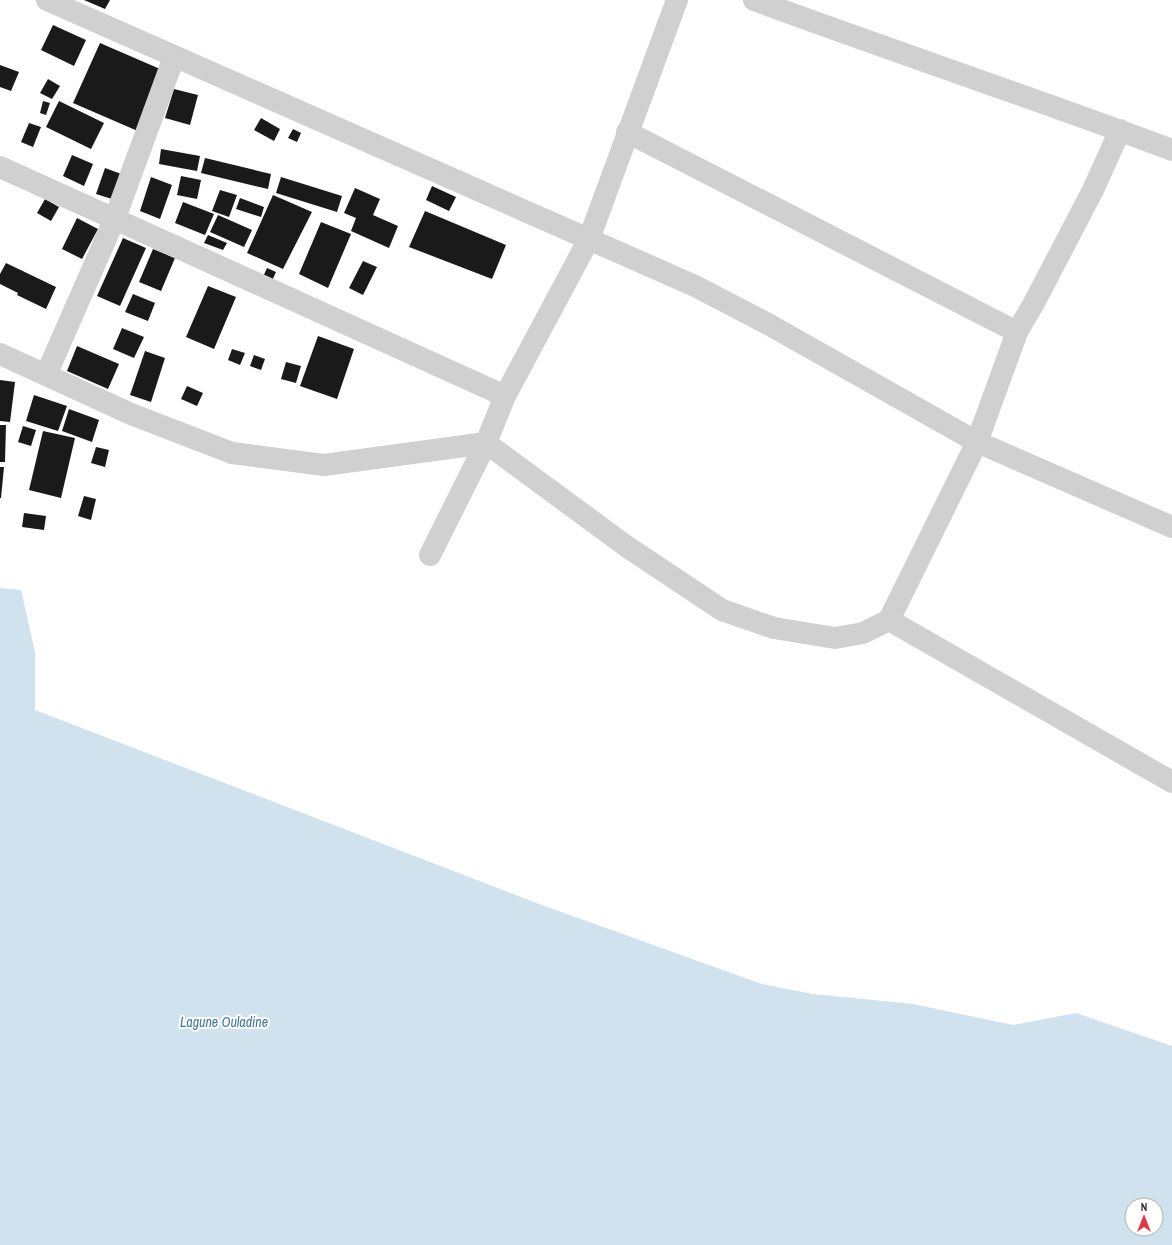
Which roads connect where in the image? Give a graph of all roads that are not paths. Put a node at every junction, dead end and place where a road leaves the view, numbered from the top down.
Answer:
1 (47, 0) edge
2 (677, 0) edge
3 (754, 0) edge
4 (174, 57) junction
5 (1120, 130) junction
6 (627, 132) junction
7 (1172, 150) edge
8 (0, 167) edge
9 (116, 218) junction
10 (589, 239) junction
11 (1017, 332) junction
12 (0, 354) edge
13 (46, 375) junction
14 (504, 396) junction
15 (977, 442) junction
16 (486, 443) junction
17 (1169, 519) edge
18 (430, 555) dead end
19 (889, 620) junction
20 (1172, 782) edge

1 - 4 street
2 - 6 street
3 - 5 street
4 - 9 street
4 - 10 street
5 - 7 street
5 - 11 street
6 - 10 street
6 - 11 street
8 - 9 street
9 - 13 street
9 - 14 street
10 - 14 street
10 - 15 street
11 - 15 street
12 - 13 street
13 - 16 street
14 - 16 street
15 - 17 street
15 - 19 street
16 - 18 street
16 - 19 street
19 - 20 street

